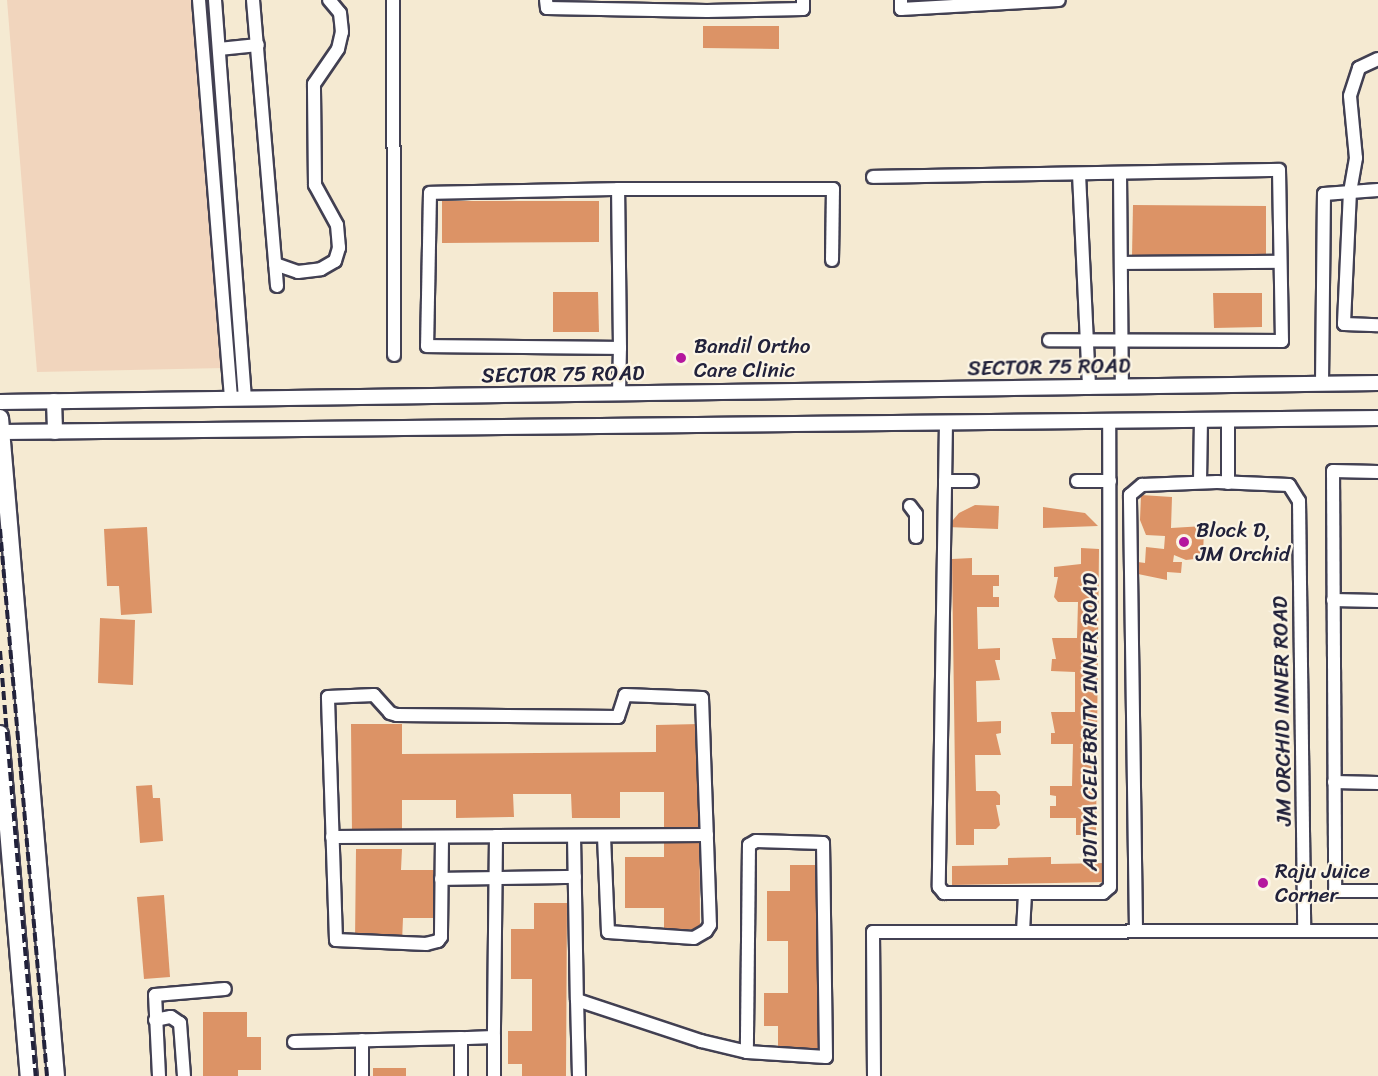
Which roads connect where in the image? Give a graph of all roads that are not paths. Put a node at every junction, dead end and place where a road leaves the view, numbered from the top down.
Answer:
1 (199, 0) edge
2 (215, 0) edge
3 (253, 0) edge
4 (329, 0) edge
5 (393, 0) edge
6 (546, 0) edge
7 (803, 0) edge
8 (901, 0) edge
9 (1059, 0) edge
10 (707, 5) edge
11 (258, 45) junction
12 (219, 49) junction
13 (1378, 59) edge
14 (1120, 173) junction
15 (1078, 174) junction
16 (873, 177) dead end
17 (618, 189) junction
18 (1378, 190) edge
19 (1350, 191) junction
20 (832, 260) dead end
21 (1280, 262) junction
22 (1121, 263) junction
23 (275, 264) junction
24 (277, 286) dead end
25 (1378, 325) edge
26 (1049, 340) dead end
27 (1086, 341) junction
28 (1122, 343) junction
29 (620, 348) junction
30 (394, 355) dead end
31 (1322, 383) junction
32 (1378, 383) edge
33 (1122, 387) junction
34 (1089, 388) junction
35 (619, 394) junction
36 (238, 399) junction
37 (54, 401) junction
38 (0, 402) edge
39 (1378, 418) edge
40 (1109, 420) junction
41 (1201, 420) junction
42 (1228, 420) junction
43 (946, 422) junction
44 (1, 425) edge
45 (55, 432) junction
46 (1378, 471) edge
47 (1077, 480) dead end
48 (945, 481) junction
49 (972, 481) dead end
50 (1110, 481) junction
51 (1200, 482) junction
52 (1228, 483) junction
53 (910, 506) dead end
54 (916, 537) dead end
55 (1333, 600) junction
56 (1378, 601) edge
57 (0, 734) edge
58 (1334, 782) junction
59 (1378, 783) edge
60 (707, 835) junction
61 (496, 836) junction
62 (574, 836) junction
63 (604, 836) junction
64 (332, 837) junction
65 (442, 837) junction
66 (575, 877) junction
67 (496, 878) junction
68 (441, 879) junction
69 (1378, 891) edge
70 (1025, 894) junction
71 (1136, 930) junction
72 (1304, 930) junction
73 (1378, 931) edge
74 (1023, 932) junction
75 (225, 989) dead end
76 (48, 993) junction
77 (22, 994) junction
78 (577, 1000) junction
79 (24, 1017) junction
80 (51, 1017) junction
81 (155, 1020) junction
82 (494, 1037) junction
83 (461, 1038) junction
84 (362, 1040) junction
85 (294, 1042) dead end
86 (747, 1052) junction
87 (29, 1076) edge
88 (56, 1076) edge
89 (159, 1076) edge
90 (184, 1076) edge
91 (362, 1076) edge
92 (461, 1076) edge
93 (494, 1076) edge
94 (579, 1076) edge
95 (874, 1076) edge

1 - 36 street
2 - 12 street
3 - 11 street
4 - 23 street
5 - 30 street
6 - 10 street
7 - 10 street
8 - 9 street
11 - 12 street
11 - 23 street
12 - 36 street
13 - 19 street
14 - 15 street
14 - 21 street
14 - 22 street
15 - 16 street
15 - 27 street
17 - 20 street
17 - 29 street
17 - 29 street
18 - 19 street
19 - 25 street
19 - 31 street
21 - 22 street
21 - 28 street
22 - 28 street
23 - 24 street
26 - 27 street
27 - 28 street
27 - 34 street
28 - 33 street
29 - 35 street
31 - 32 street, SECTOR 75 ROAD
31 - 33 street, SECTOR 75 ROAD
33 - 34 street, SECTOR 75 ROAD
34 - 35 street, SECTOR 75 ROAD
35 - 36 street, SECTOR 75 ROAD
36 - 37 street, SECTOR 75 ROAD
37 - 38 street, SECTOR 75 ROAD
37 - 45 street
39 - 42 street
40 - 41 street
40 - 43 street
40 - 50 street, ADITYA CELEBRITY INNER ROAD
41 - 42 street
41 - 51 street
42 - 52 street
43 - 45 street
43 - 48 street, ADITYA CELEBRITY INNER ROAD
44 - 45 street
44 - 76 main road
46 - 55 street
47 - 50 street
48 - 49 street
48 - 70 street, ADITYA CELEBRITY INNER ROAD
50 - 70 street, ADITYA CELEBRITY INNER ROAD
51 - 52 street, JM ORCHID INNER ROAD
51 - 71 street, JM ORCHID INNER ROAD
52 - 72 street, JM ORCHID INNER ROAD
53 - 54 street
55 - 56 street
55 - 58 street
57 - 77 main road
58 - 59 street
58 - 69 street
60 - 63 street
60 - 63 street
60 - 64 street
61 - 62 street
61 - 65 street
61 - 67 street
62 - 63 street
62 - 66 street
64 - 65 street
64 - 68 street
65 - 68 street
66 - 67 street
66 - 78 street
67 - 68 street
67 - 82 street
70 - 74 street
71 - 72 street
71 - 74 street
72 - 73 street
74 - 95 street
75 - 81 street
76 - 77 main road
76 - 80 main road
77 - 79 main road
78 - 86 street
78 - 94 street
79 - 80 main road
79 - 87 main road
80 - 88 main road
81 - 89 street
81 - 90 street
82 - 83 street
82 - 93 street
83 - 84 street
83 - 92 street
84 - 85 street
84 - 91 street
86 - 86 street

